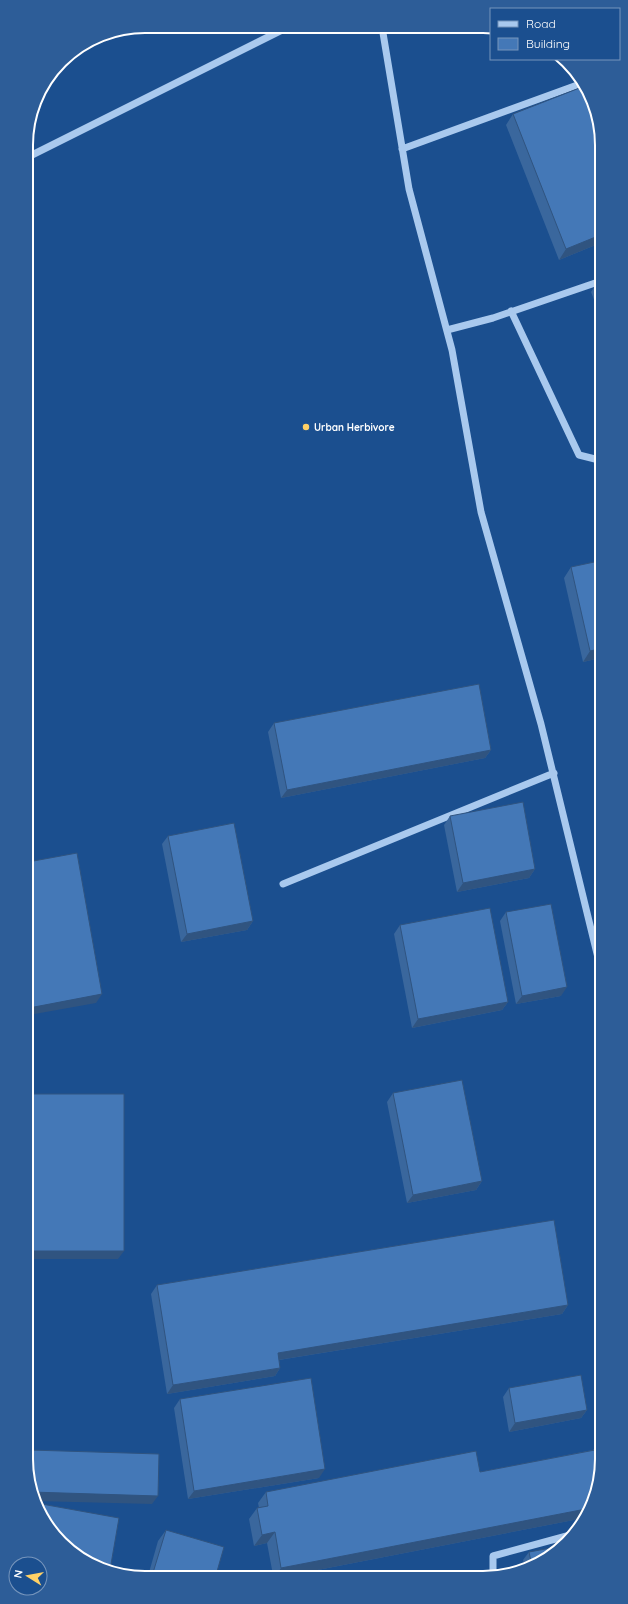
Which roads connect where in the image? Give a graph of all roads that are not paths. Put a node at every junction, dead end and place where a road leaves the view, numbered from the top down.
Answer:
1 (276, 33) edge
2 (383, 33) edge
3 (577, 85) edge
4 (402, 149) junction
5 (33, 154) edge
6 (595, 283) edge
7 (511, 311) junction
8 (447, 330) junction
9 (595, 459) edge
10 (554, 773) junction
11 (283, 884) dead end
12 (595, 945) edge
13 (563, 1537) edge
14 (493, 1570) edge

1 - 5 street
2 - 4 street
3 - 4 street
4 - 8 street
6 - 7 street
7 - 8 street
7 - 9 street
8 - 10 street
10 - 11 street
10 - 12 street
13 - 14 street

